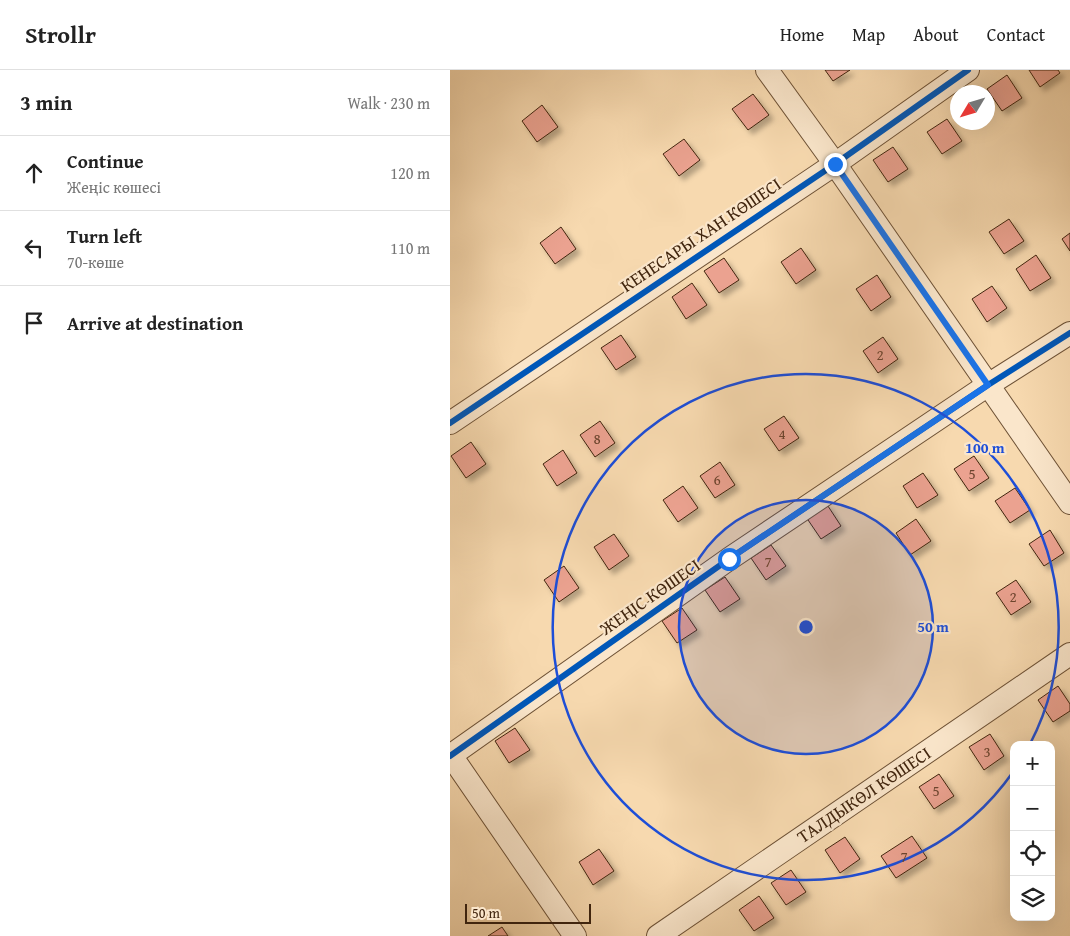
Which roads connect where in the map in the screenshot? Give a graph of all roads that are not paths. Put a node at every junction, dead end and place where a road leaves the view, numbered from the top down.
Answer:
1 (767, 70) edge
2 (968, 70) edge
3 (835, 164) junction
4 (1070, 333) edge
5 (988, 385) junction
6 (450, 423) edge
7 (1070, 503) edge
8 (1070, 654) edge
9 (450, 755) edge
10 (575, 936) edge
11 (658, 936) edge

1 - 3 street
2 - 3 street, КЕНЕСАРЫ ХАН КӨШЕСІ
3 - 5 street
3 - 6 street, КЕНЕСАРЫ ХАН КӨШЕСІ
4 - 5 street, ЖЕҢІС КӨШЕСІ
5 - 7 street
5 - 9 street, ЖЕҢІС КӨШЕСІ
8 - 11 street, ТАЛДЫКӨЛ КӨШЕСІ
9 - 10 street

